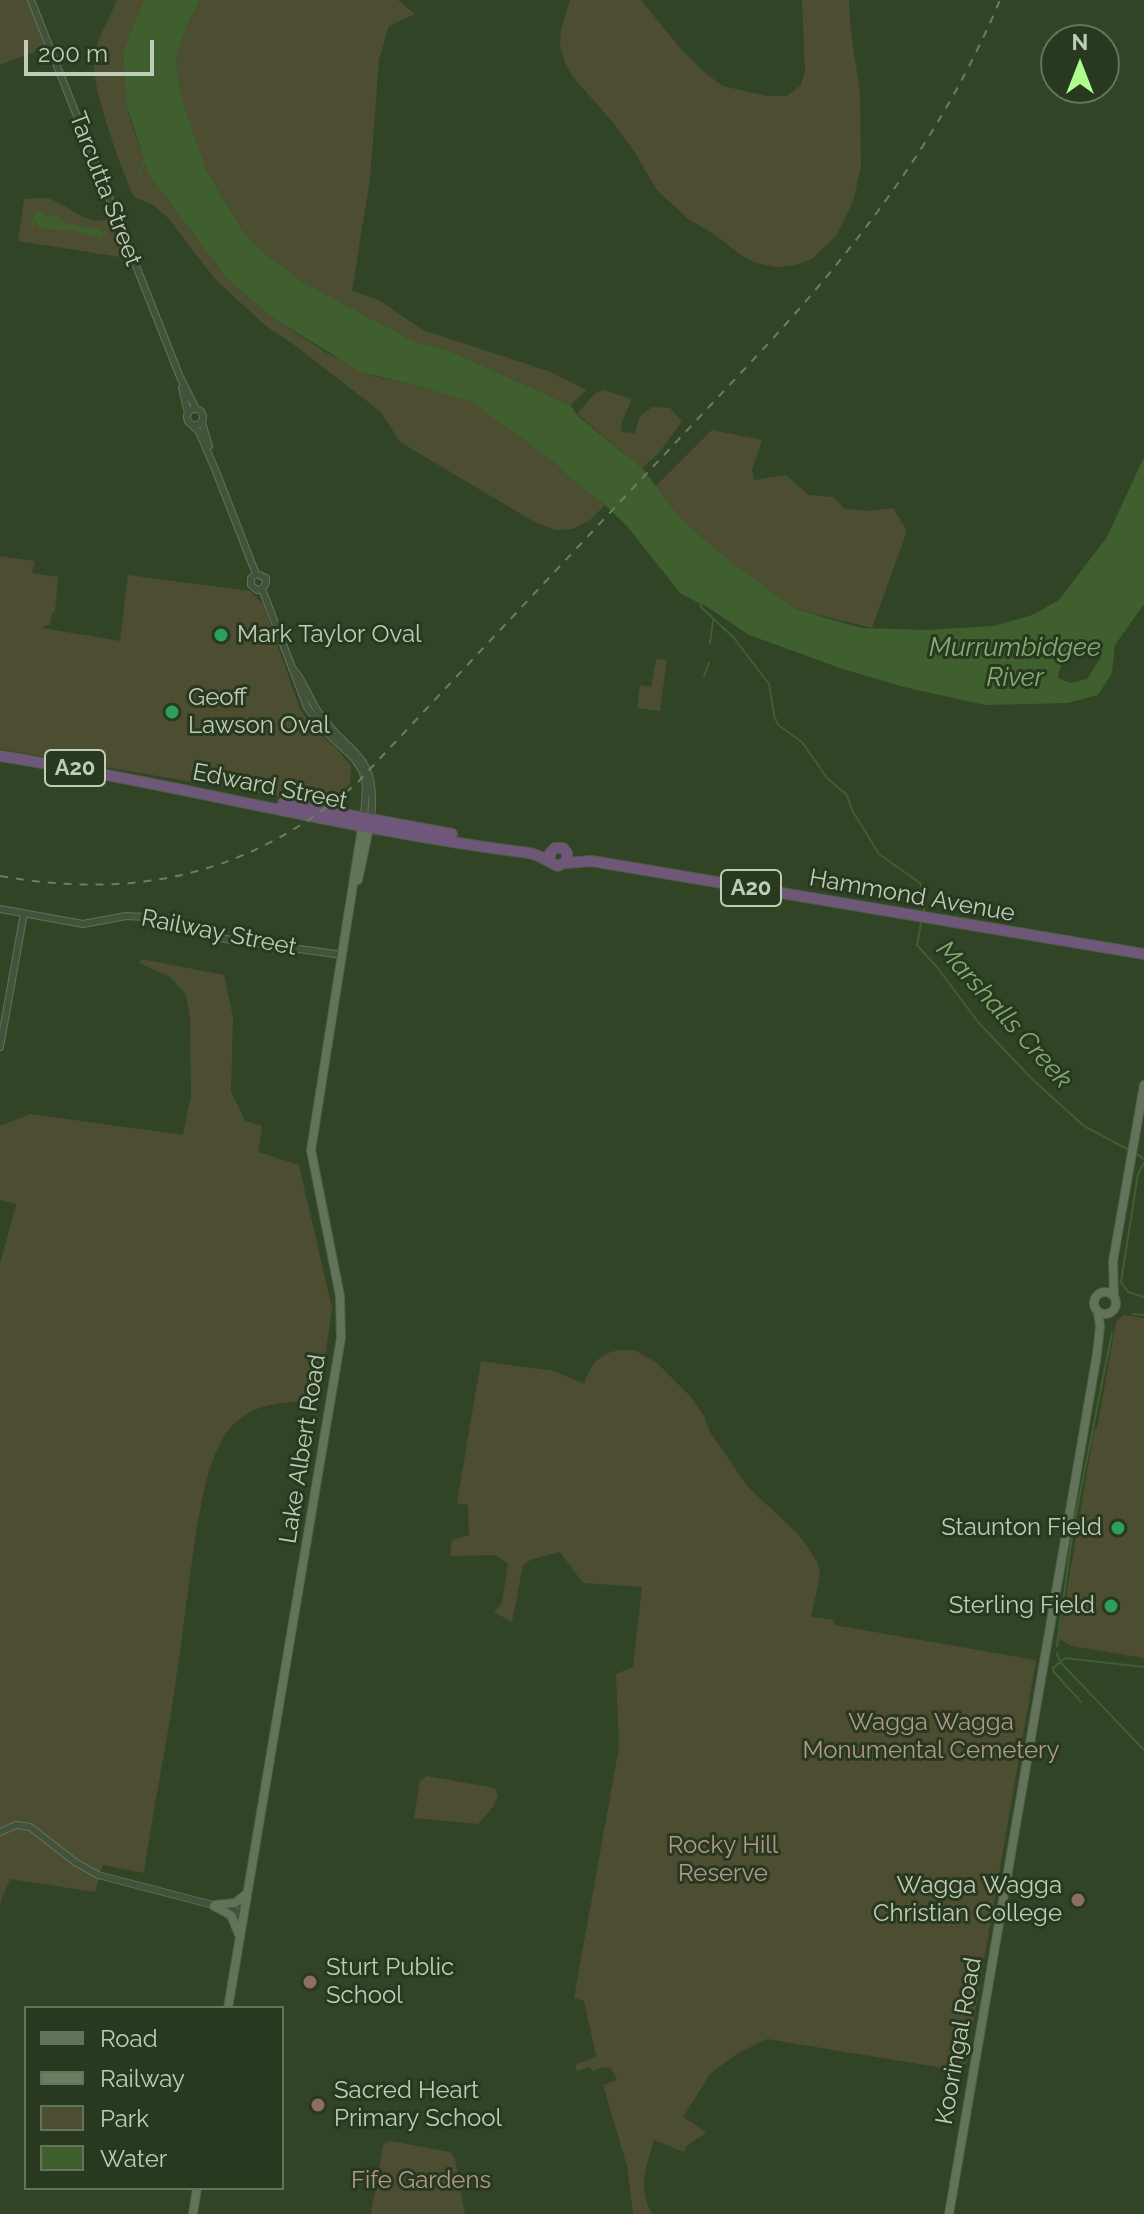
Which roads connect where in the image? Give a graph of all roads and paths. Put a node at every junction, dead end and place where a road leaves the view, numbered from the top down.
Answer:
1 (31, 0) edge
2 (180, 377) junction
3 (196, 409) junction
4 (188, 413) junction
5 (202, 422) junction
6 (193, 426) junction
7 (215, 469) junction
8 (0, 756) edge
9 (0, 762) edge
10 (148, 784) junction
11 (367, 822) junction
12 (553, 849) junction
13 (566, 858) junction
14 (550, 861) junction
15 (0, 909) edge
16 (24, 913) junction
17 (343, 955) junction
18 (1144, 956) edge
19 (0, 1047) edge
20 (1144, 1085) edge
21 (1113, 1261) junction
22 (1100, 1293) junction
23 (1114, 1295) junction
24 (1098, 1312) junction
25 (1111, 1313) junction
26 (1097, 1354) junction
27 (0, 1832) edge
28 (248, 1889) junction
29 (214, 1906) junction
30 (244, 1913) junction
31 (240, 1939) junction
32 (228, 2006) edge
33 (197, 2190) edge
34 (193, 2214) edge
35 (949, 2214) edge

1 - 2 street, Tarcutta Street
2 - 3 street, Tarcutta Street
2 - 4 street, Tarcutta Street
3 - 4 street
3 - 5 street
4 - 6 street
5 - 6 street
5 - 7 street
6 - 7 street
7 - 11 street
8 - 10 highway, Edward Street / A20
9 - 10 highway, Edward Street / A20
10 - 11 highway, Edward Street / A20
11 - 12 highway, A20
11 - 14 highway, A20
11 - 17 main road, Lake Albert Road
12 - 13 highway, A20
12 - 14 highway
13 - 14 highway, A20
13 - 18 highway, Hammond Avenue / A20
15 - 16 street, Railway Street
16 - 17 street, Railway Street
16 - 19 street
17 - 28 main road, Lake Albert Road
20 - 21 main road
21 - 22 main road
21 - 23 main road
22 - 23 main road
22 - 24 main road
23 - 25 main road
24 - 25 main road
24 - 26 main road, Kooringal Road
25 - 26 main road, Kooringal Road
26 - 35 main road, Kooringal Road
27 - 29 street
28 - 29 main road
28 - 30 main road, Lake Albert Road
29 - 30 street
29 - 31 main road
30 - 31 main road, Lake Albert Road
31 - 32 main road, Lake Albert Road
33 - 34 main road

